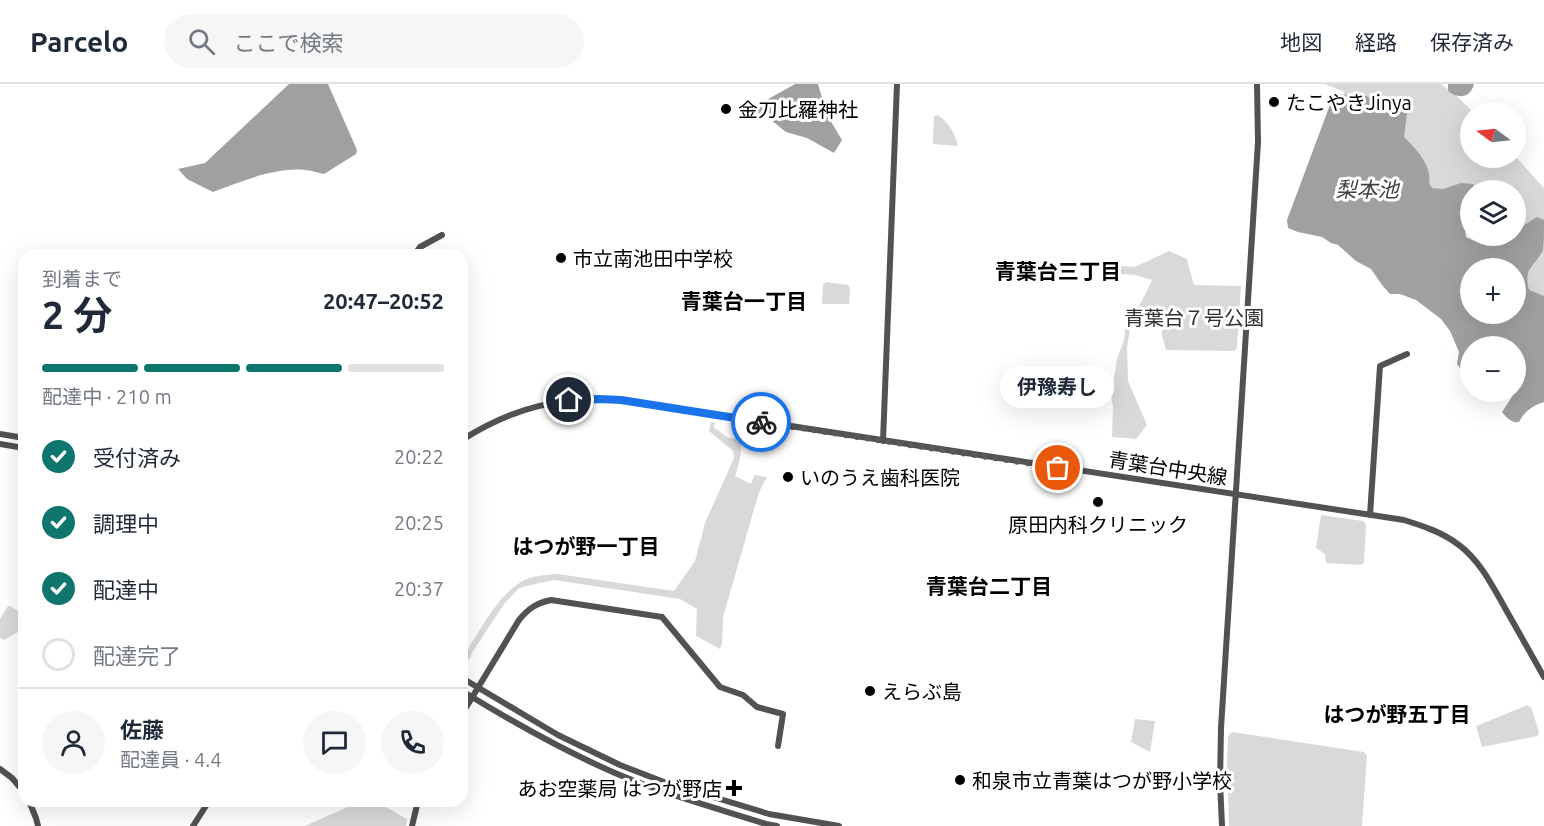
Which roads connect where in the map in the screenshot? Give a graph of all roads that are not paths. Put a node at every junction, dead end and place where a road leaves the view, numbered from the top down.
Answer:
1 (897, 84) edge
2 (1257, 84) edge
3 (442, 236) dead end
4 (418, 249) edge
5 (1407, 354) dead end
6 (0, 434) edge
7 (468, 436) edge
8 (18, 437) edge
9 (883, 441) junction
10 (0, 444) edge
11 (18, 447) edge
12 (1236, 495) junction
13 (1370, 515) junction
14 (1544, 677) edge
15 (468, 682) edge
16 (478, 688) junction
17 (468, 695) edge
18 (473, 698) junction
19 (468, 705) edge
20 (778, 746) dead end
21 (0, 769) edge
22 (18, 785) edge
23 (32, 807) edge
24 (205, 807) edge
25 (417, 807) edge
26 (38, 826) edge
27 (193, 826) edge
28 (412, 826) edge
29 (777, 826) edge
30 (839, 826) edge
31 (1222, 826) edge

1 - 9 street
2 - 12 street
3 - 4 street
5 - 13 street
6 - 8 street
7 - 9 street, 青葉台中央線
9 - 12 street, 青葉台中央線
10 - 11 street
12 - 13 street, 青葉台中央線
12 - 31 street
13 - 14 street, 青葉台中央線
15 - 16 street
16 - 18 street
16 - 20 street
16 - 30 street
17 - 18 street
18 - 19 street
18 - 29 street
21 - 22 street
23 - 26 street
24 - 27 street
25 - 28 street

